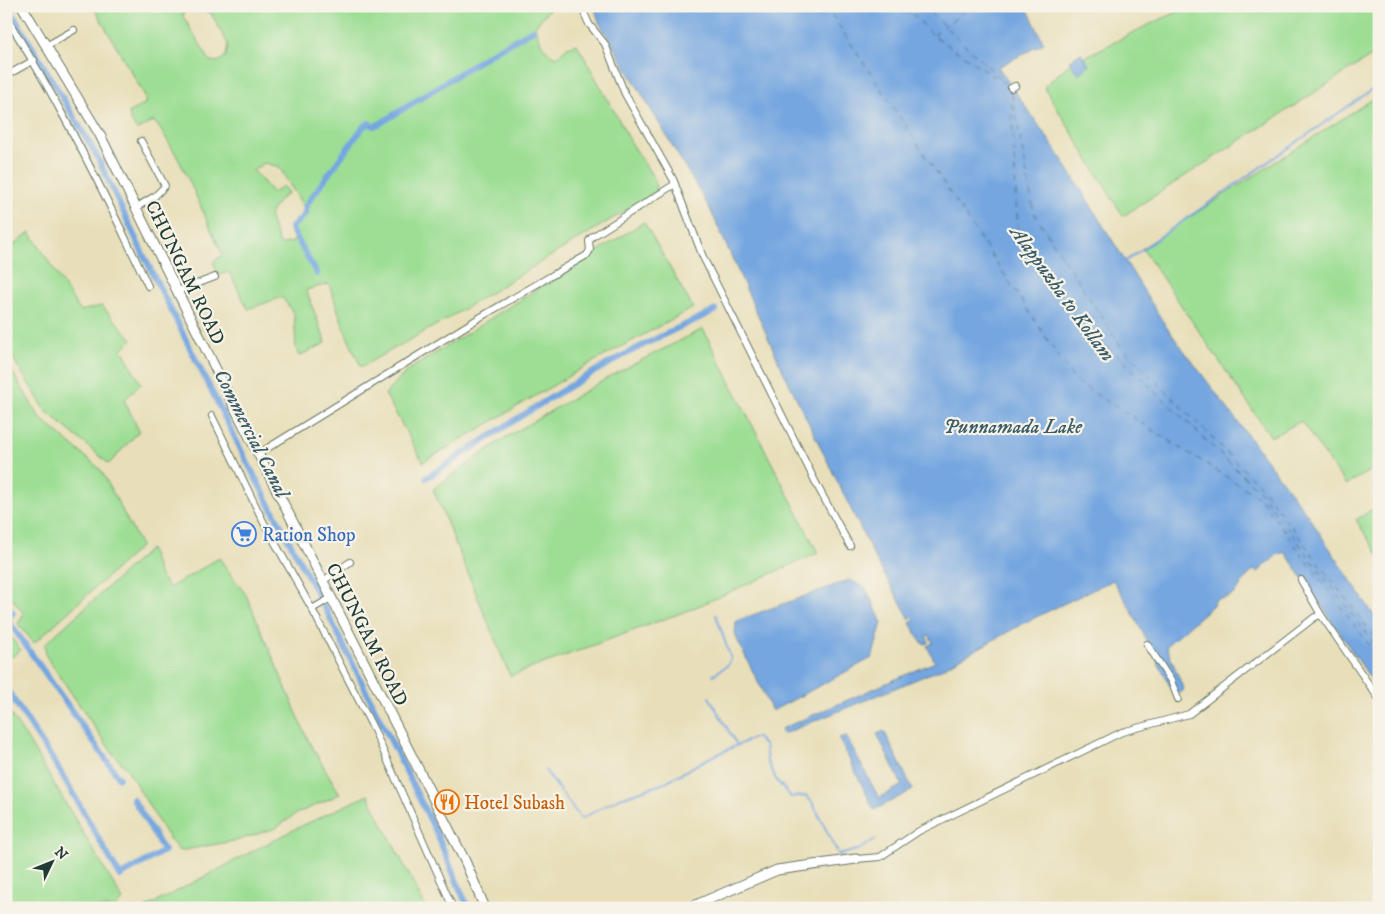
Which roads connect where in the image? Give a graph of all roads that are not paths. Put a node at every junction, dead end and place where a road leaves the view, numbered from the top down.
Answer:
1 (22, 6) edge
2 (581, 6) edge
3 (6, 17) edge
4 (74, 30) dead end
5 (46, 46) junction
6 (34, 60) junction
7 (11, 74) dead end
8 (140, 141) dead end
9 (675, 184) junction
10 (136, 207) junction
11 (215, 277) dead end
12 (148, 286) dead end
13 (178, 291) junction
14 (212, 416) dead end
15 (258, 454) junction
16 (850, 546) dead end
17 (350, 562) dead end
18 (1301, 580) dead end
19 (323, 581) junction
20 (329, 599) junction
21 (314, 608) junction
22 (1321, 615) junction
23 (1147, 644) dead end
24 (1178, 699) dead end
25 (1379, 699) edge
26 (856, 859) joint
27 (453, 908) edge
28 (485, 908) edge
29 (689, 908) edge

1 - 5 main road, CHUNGAM ROAD
2 - 9 street
3 - 6 street
4 - 5 street
5 - 10 main road, CHUNGAM ROAD
6 - 7 street
6 - 12 street
8 - 10 street
9 - 15 street
9 - 16 street
10 - 13 main road, CHUNGAM ROAD
11 - 13 street
13 - 15 main road, CHUNGAM ROAD
14 - 21 street
15 - 19 main road, CHUNGAM ROAD
17 - 19 street
18 - 22 street
19 - 20 main road, CHUNGAM ROAD
20 - 21 street
20 - 28 main road, CHUNGAM ROAD
21 - 27 street
22 - 25 street
22 - 26 street
23 - 24 street
26 - 29 main road

